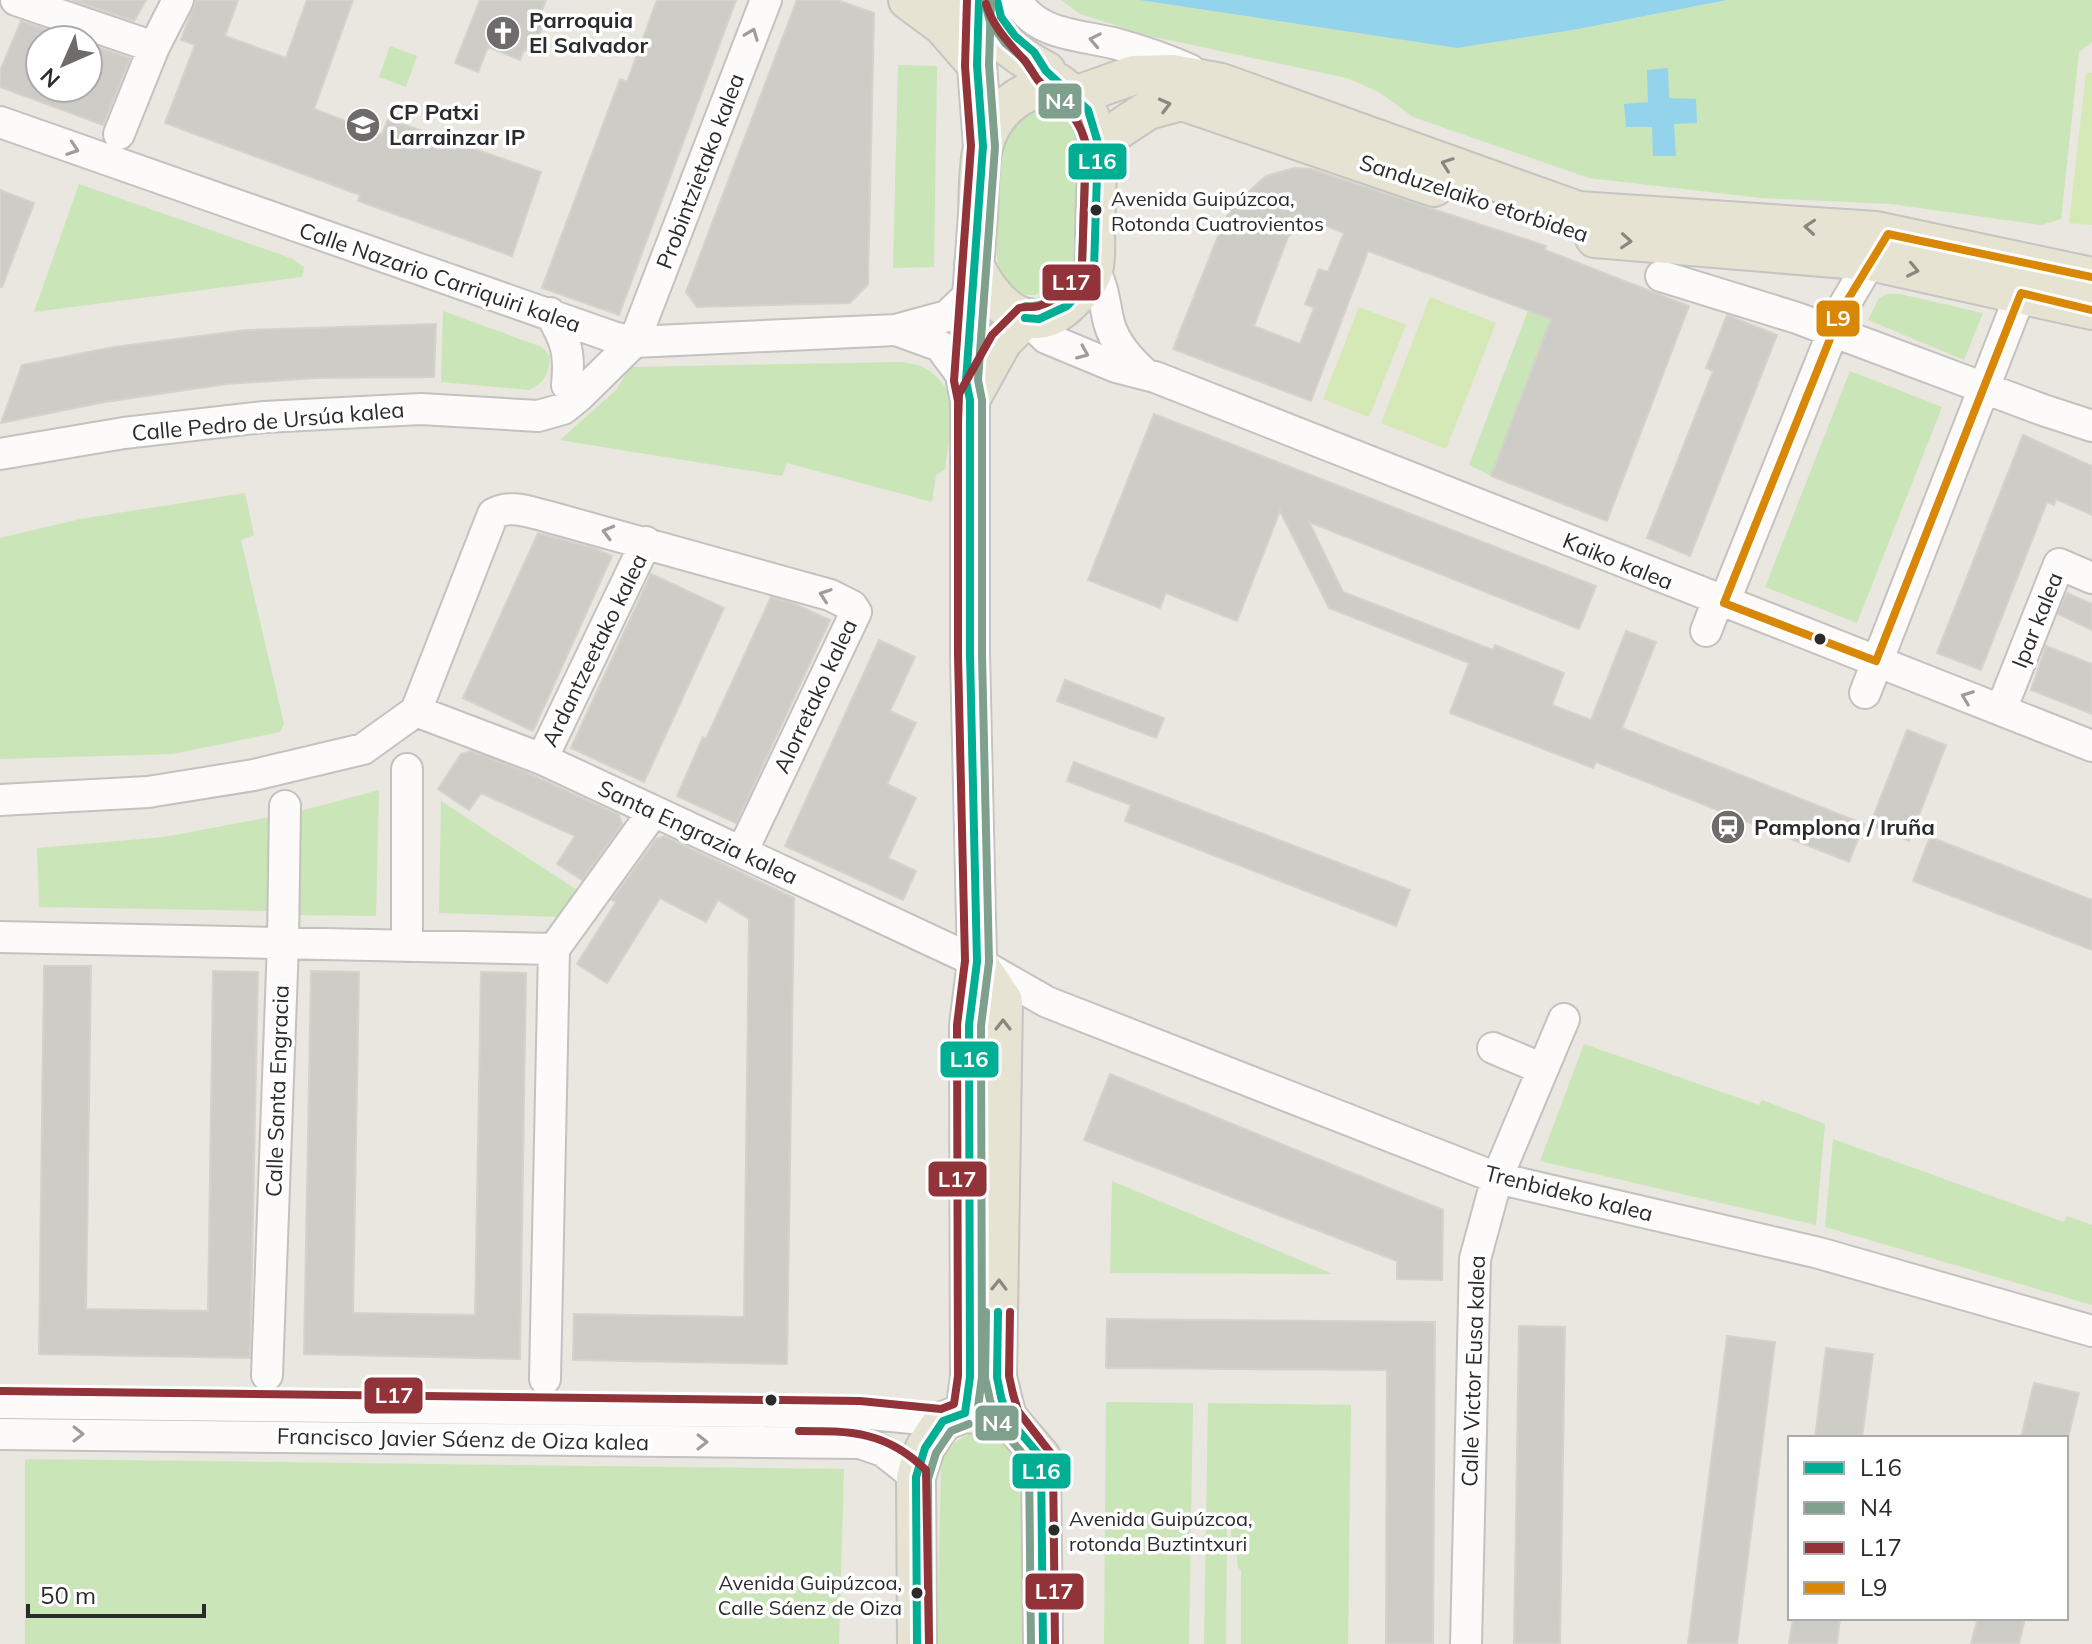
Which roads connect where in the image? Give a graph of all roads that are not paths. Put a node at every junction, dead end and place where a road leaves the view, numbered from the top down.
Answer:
1 (16, 0) edge
2 (178, 0) edge
3 (766, 0) edge
4 (908, 0) edge
5 (990, 4) edge
6 (154, 47) junction
7 (977, 65) junction
8 (1221, 83) junction
9 (1060, 84) junction
10 (0, 122) edge
11 (119, 134) dead end
12 (1098, 143) junction
13 (983, 146) junction
14 (1879, 247) junction
15 (1813, 255) junction
16 (1094, 269) junction
17 (1661, 276) dead end
18 (2092, 277) edge
19 (973, 278) junction
20 (2021, 293) junction
21 (2092, 310) edge
22 (550, 313) junction
23 (1027, 319) junction
24 (1838, 321) junction
25 (896, 330) junction
26 (623, 340) junction
27 (1145, 374) junction
28 (567, 385) junction
29 (1984, 386) junction
30 (968, 390) junction
31 (538, 416) junction
32 (2092, 426) edge
33 (0, 454) edge
34 (646, 542) junction
35 (737, 569) joint
36 (2092, 578) edge
37 (1721, 602) junction
38 (1706, 631) dead end
39 (1876, 661) junction
40 (1865, 693) dead end
41 (2001, 710) junction
42 (416, 711) junction
43 (2092, 746) edge
44 (542, 759) junction
45 (407, 769) dead end
46 (0, 800) edge
47 (285, 806) dead end
48 (653, 812) junction
49 (742, 852) junction
50 (0, 937) edge
51 (283, 943) junction
52 (407, 946) junction
53 (554, 949) junction
54 (977, 962) junction
55 (1564, 1019) dead end
56 (1493, 1048) dead end
57 (1543, 1069) junction
58 (1497, 1178) junction
59 (2092, 1331) edge
60 (267, 1375) dead end
61 (545, 1379) dead end
62 (0, 1403) edge
63 (954, 1417) junction
64 (1007, 1417) junction
65 (0, 1434) edge
66 (916, 1477) junction
67 (917, 1644) edge
68 (1043, 1644) edge
69 (1466, 1644) edge

1 - 6 street
2 - 6 street
26 -> 3 street, Probintzietako kalea
4 - 7 main road
5 - 7 street
8 -> 5 street, Sanduzelaiko etorbidea
5 - 9 main road
6 - 11 street
7 - 13 main road
8 - 9 main road, Sanduzelaiko etorbidea
14 -> 8 main road, Sanduzelaiko etorbidea
9 - 12 main road
9 - 13 main road, Sanduzelaiko etorbidea
10 -> 22 street, Calle Nazario Carriquiri kalea
12 -> 15 main road, Sanduzelaiko etorbidea
12 - 16 main road
13 - 19 main road
14 - 15 main road, Sanduzelaiko etorbidea
14 - 18 main road, Sanduzelaiko etorbidea
14 -> 20 main road, Sanduzelaiko etorbidea
14 - 24 street
15 - 24 street
16 - 23 main road
16 - 27 street, Kaiko kalea
17 - 24 street
19 - 23 main road
19 - 25 street, Calle Nazario Carriquiri kalea
19 - 30 main road
20 - 21 main road, Sanduzelaiko etorbidea
20 - 29 street
22 - 26 street, Calle Nazario Carriquiri kalea
22 - 28 street
23 -> 27 street, Kaiko kalea
23 - 30 main road
24 - 29 street
24 - 37 street
25 - 26 street, Calle Nazario Carriquiri kalea
25 - 30 street, Calle Nazario Carriquiri kalea
26 - 28 street
26 - 31 street, Calle Pedro de Ursúa kalea
27 - 37 street, Kaiko kalea
28 - 31 street
29 - 32 street
29 - 39 street
30 - 54 main road
31 - 33 street, Calle Pedro de Ursúa kalea
34 - 35 street, Ardantzeetako kalea
34 -> 42 street, Ardantzeetako kalea
34 - 44 street, Ardantzeetako kalea
49 -> 35 street, Alorretako kalea
36 - 41 street, Ipar kalea
37 - 38 street
37 - 39 street, Kaiko kalea
39 - 40 street
41 -> 39 street, Kaiko kalea
41 - 43 street, Kaiko kalea
42 - 44 street, Santa Engrazia kalea
42 - 46 street
44 - 48 street, Santa Engrazia kalea
45 - 52 street
47 - 51 street, Calle Santa Engracia
48 - 49 street, Santa Engrazia kalea
48 - 53 street
49 - 54 street, Santa Engrazia kalea
50 - 51 street
51 - 52 street
51 - 60 street, Calle Santa Engracia
52 - 53 street
53 - 61 street
54 - 58 street, Trenbideko kalea
54 - 63 main road
64 -> 54 main road
55 - 57 street, Calle Victor Eusa kalea
56 - 57 street
57 - 58 street, Calle Victor Eusa kalea
58 - 59 street, Trenbideko kalea
58 - 69 street, Calle Victor Eusa kalea
62 - 63 street, Francisco Javier Sáenz de Oiza kalea
63 - 64 main road
63 - 66 main road
64 - 68 main road
65 -> 66 street, Francisco Javier Sáenz de Oiza kalea
66 - 67 main road

